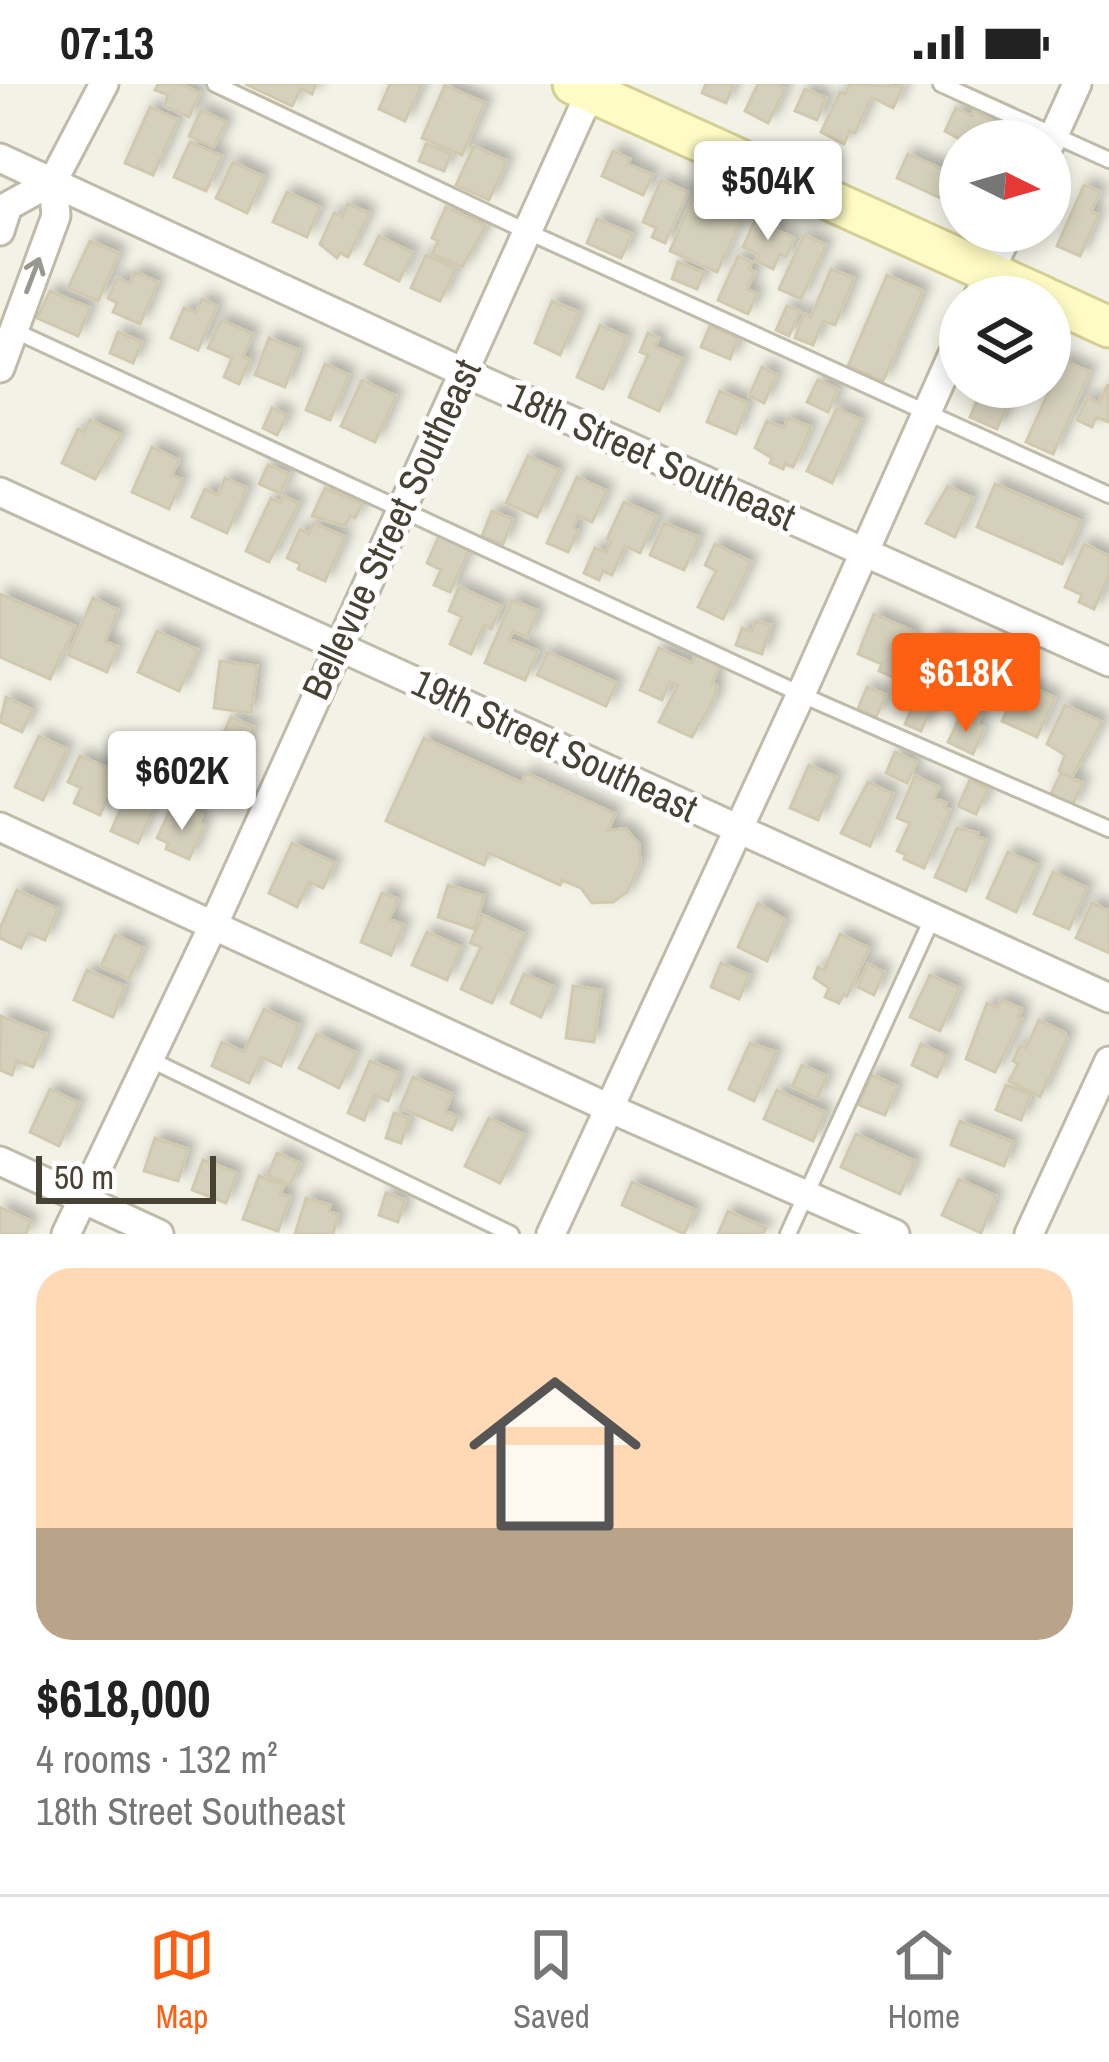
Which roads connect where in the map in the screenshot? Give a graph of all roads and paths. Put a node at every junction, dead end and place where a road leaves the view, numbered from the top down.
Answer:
1 (104, 84) edge
2 (215, 84) edge
3 (941, 84) edge
4 (1077, 84) edge
5 (586, 87) edge
6 (1012, 120) edge
7 (1061, 120) edge
8 (1071, 147) edge
9 (0, 158) edge
10 (1109, 160) edge
11 (53, 181) junction
12 (0, 231) edge
13 (526, 231) junction
14 (966, 276) edge
15 (1071, 309) edge
16 (1109, 327) edge
17 (13, 330) junction
18 (0, 368) edge
19 (463, 372) junction
20 (939, 384) edge
21 (927, 411) junction
22 (0, 492) edge
23 (1109, 495) edge
24 (401, 506) junction
25 (864, 552) junction
26 (337, 645) junction
27 (1109, 662) edge
28 (802, 694) junction
29 (0, 827) edge
30 (740, 829) junction
31 (1109, 829) edge
32 (932, 919) junction
33 (213, 926) junction
34 (1109, 998) edge
35 (149, 1059) junction
36 (1109, 1061) edge
37 (608, 1108) junction
38 (0, 1161) edge
39 (806, 1194) junction
40 (82, 1199) junction
41 (66, 1234) edge
42 (159, 1234) edge
43 (511, 1234) edge
44 (551, 1234) edge
45 (788, 1234) edge
46 (895, 1234) edge
47 (1029, 1234) edge

1 - 11 street
2 - 13 lane
3 - 6 lane
4 - 7 street
5 - 13 street, Bellevue Street Southeast
5 - 14 main road
8 - 10 lane
9 - 11 street, 18th Street Southeast
11 - 12 street
17 -> 11 street
11 - 19 street, 18th Street Southeast
13 - 19 street, Bellevue Street Southeast
13 - 21 lane
15 - 16 main road
17 - 18 street
17 - 24 lane
19 - 24 street, Bellevue Street Southeast
19 - 25 street, 18th Street Southeast
20 - 21 street
21 - 23 lane
21 - 25 street
22 - 26 street, 19th Street Southeast
24 - 26 street, Bellevue Street Southeast
24 - 28 lane
25 - 27 street, 18th Street Southeast
25 - 28 street
26 - 30 street, 19th Street Southeast
26 - 33 street, Bellevue Street Southeast
28 - 30 street
28 - 31 lane
29 - 33 street
30 - 32 street, 19th Street Southeast
30 - 37 street
32 - 34 street, 19th Street Southeast
32 - 39 lane
33 - 35 street, Bellevue Street Southeast
33 - 37 street
35 - 40 street, Bellevue Street Southeast
35 - 43 lane
36 - 47 street
37 - 39 street
37 - 44 street
38 - 40 street
39 - 45 lane
39 - 46 street
40 - 41 street, Bellevue Street Southeast
40 - 42 street

